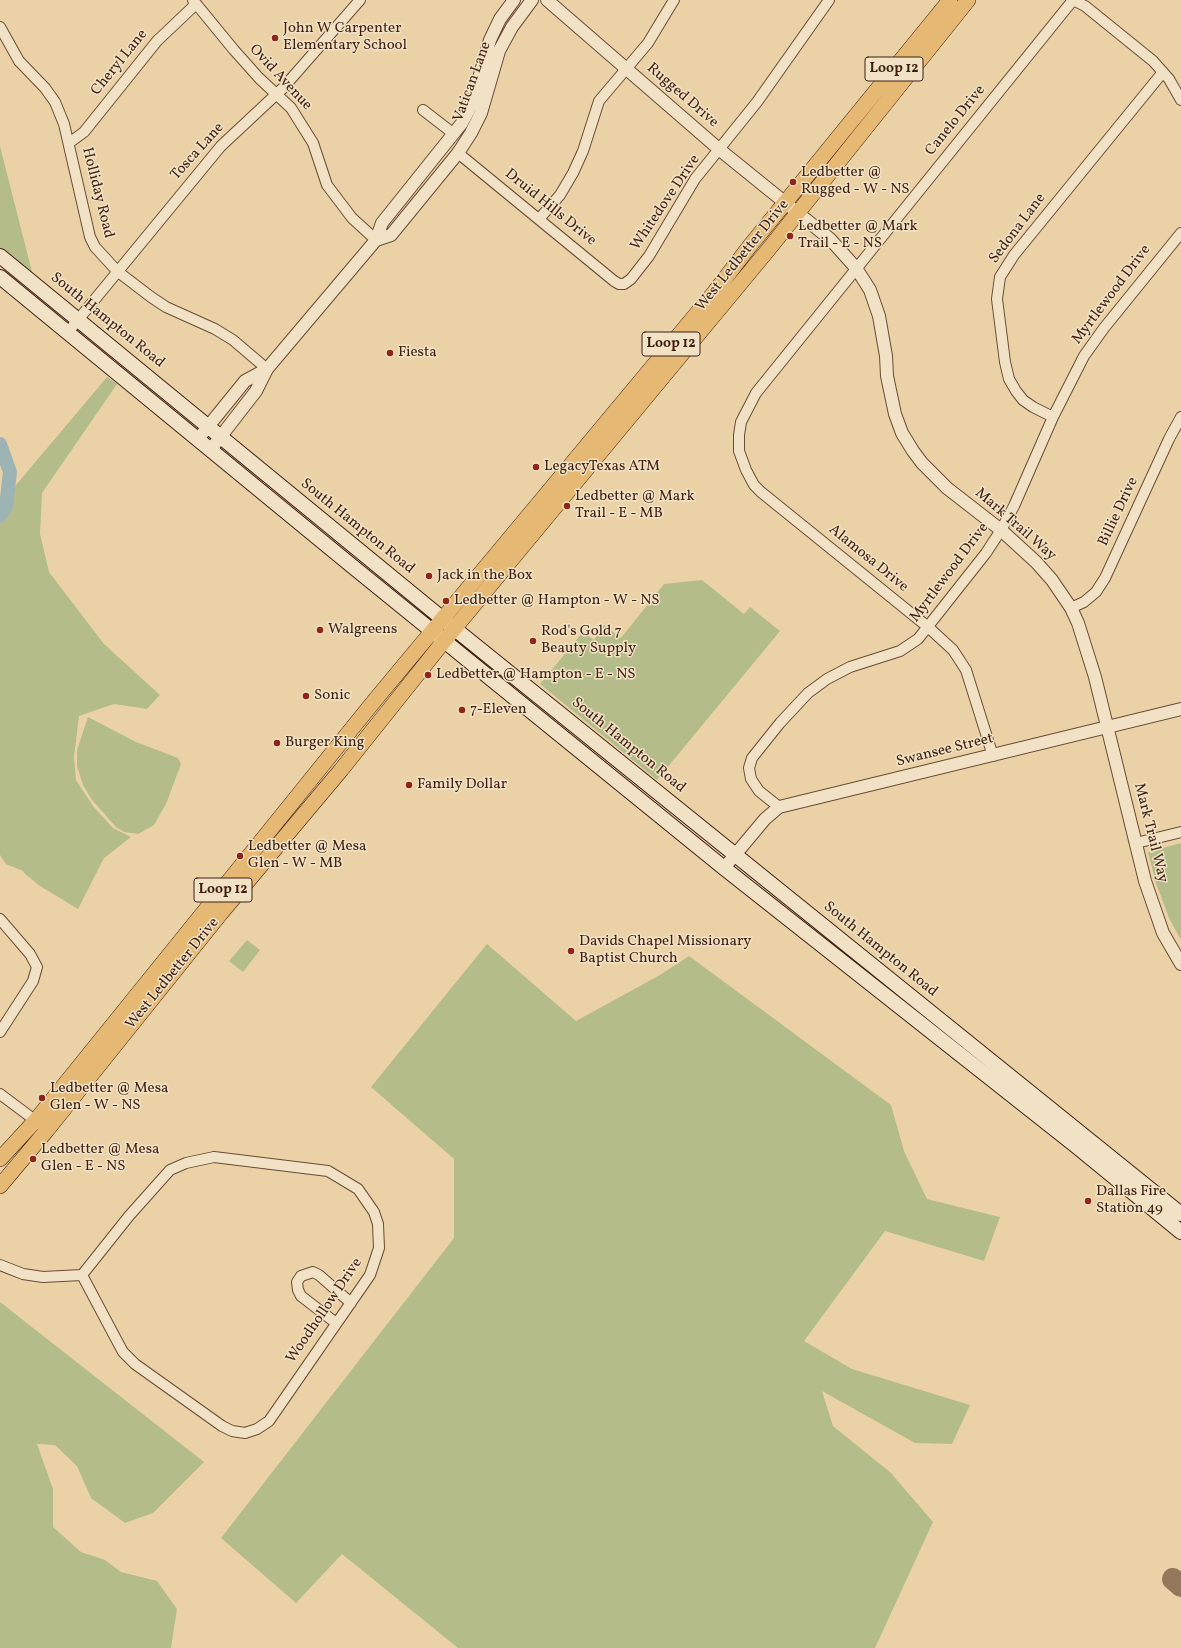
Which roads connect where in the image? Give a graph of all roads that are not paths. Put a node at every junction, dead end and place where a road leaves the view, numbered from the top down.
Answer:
1 (360, 0) edge
2 (514, 0) edge
3 (532, 0) edge
4 (546, 0) edge
5 (674, 0) edge
6 (829, 0) edge
7 (950, 0) edge
8 (968, 0) edge
9 (1073, 0) edge
10 (194, 2) edge
11 (944, 19) junction
12 (0, 27) edge
13 (626, 69) junction
14 (1163, 72) junction
15 (276, 94) junction
16 (1181, 100) edge
17 (423, 110) dead end
18 (454, 134) junction
19 (69, 143) junction
20 (720, 150) junction
21 (458, 153) junction
22 (785, 203) junction
23 (798, 213) junction
24 (540, 219) junction
25 (1181, 233) edge
26 (376, 240) junction
27 (0, 256) edge
28 (856, 268) junction
29 (117, 271) junction
30 (0, 277) edge
31 (624, 284) joint
32 (78, 320) junction
33 (68, 332) junction
34 (267, 369) junction
35 (1053, 417) junction
36 (1181, 417) edge
37 (208, 426) junction
38 (739, 435) joint
39 (221, 437) junction
40 (198, 439) junction
41 (211, 449) junction
42 (270, 477) junction
43 (259, 490) junction
44 (527, 516) junction
45 (538, 529) junction
46 (1001, 530) junction
47 (1071, 608) junction
48 (442, 619) junction
49 (928, 627) junction
50 (454, 629) junction
51 (432, 631) junction
52 (444, 641) junction
53 (1181, 709) edge
54 (1106, 728) junction
55 (993, 756) junction
56 (326, 759) junction
57 (341, 770) junction
58 (642, 780) junction
59 (630, 790) junction
60 (779, 807) junction
61 (1181, 832) edge
62 (1136, 843) junction
63 (255, 850) junction
64 (734, 855) junction
65 (724, 868) junction
66 (231, 901) junction
67 (0, 919) edge
68 (198, 921) junction
69 (825, 928) junction
70 (814, 940) junction
71 (182, 962) junction
72 (1181, 964) edge
73 (0, 1032) edge
74 (0, 1094) edge
75 (36, 1120) junction
76 (47, 1130) junction
77 (1080, 1141) junction
78 (0, 1159) edge
79 (0, 1186) edge
80 (1181, 1214) edge
81 (1181, 1232) edge
82 (0, 1266) edge
83 (82, 1275) junction
84 (351, 1303) junction
85 (336, 1323) junction

1 - 15 street, Tosca Lane
2 - 18 street, Vatican Lane
3 - 21 street, Vatican Lane
4 - 13 street, Rugged Drive
5 - 13 street
6 - 20 street, Whitedove Drive
7 - 11 main road, West Ledbetter Drive / Loop 12
8 - 11 main road, West Ledbetter Drive / Loop 12
9 - 14 street
9 - 28 street, Canelo Drive
10 - 15 street, Ovid Avenue
10 - 19 street, Cheryl Lane
11 - 22 main road, West Ledbetter Drive / Loop 12
11 - 23 main road, West Ledbetter Drive / Loop 12
12 - 19 street, Holliday Road
13 - 20 street, Rugged Drive
13 - 24 street
14 - 16 street
14 - 35 street, Sedona Lane
15 - 26 street, Ovid Avenue
15 - 29 street, Tosca Lane
17 - 18 street
18 - 21 street
18 - 26 street, Vatican Lane
19 - 29 street, Holliday Road
20 - 22 street, Rugged Drive
20 - 31 street, Whitedove Drive
21 - 24 street, Druid Hills Drive
21 - 26 street, Vatican Lane
22 - 23 street, Rugged Drive
22 - 44 main road, West Ledbetter Drive / Loop 12
23 - 28 street, Mark Trail Way
23 - 45 main road, West Ledbetter Drive / Loop 12
24 - 31 street, Druid Hills Drive
25 - 35 street, Myrtlewood Drive
26 - 34 street, Vatican Lane
27 - 32 main road, South Hampton Road
28 - 38 street, Canelo Drive
28 - 46 street, Mark Trail Way
29 - 32 street, Tosca Lane
29 - 34 street, Holliday Road
30 - 33 main road, South Hampton Road
32 - 33 street, Tosca Lane
32 - 37 main road, South Hampton Road
33 - 40 main road, South Hampton Road
34 - 37 street, Vatican Lane
34 - 39 street, Vatican Lane
35 - 46 street, Myrtlewood Drive
36 - 47 street, Billie Drive
37 - 39 main road, South Hampton Road
37 - 40 street, Vatican Lane
38 - 49 street, Alamosa Drive
39 - 41 street, Vatican Lane
39 - 42 main road, South Hampton Road
40 - 41 main road, South Hampton Road
41 - 43 main road, South Hampton Road
42 - 43 main road
42 - 48 main road, South Hampton Road
43 - 51 main road, South Hampton Road
44 - 45 main road
44 - 48 main road, West Ledbetter Drive / Loop 12
45 - 50 main road, West Ledbetter Drive / Loop 12
46 - 47 street, Mark Trail Way
46 - 49 street, Myrtlewood Drive
47 - 54 street, Mark Trail Way
48 - 50 main road, South Hampton Road
48 - 51 main road, West Ledbetter Drive / Loop 12
49 - 55 street, Alamosa Drive
49 - 60 street, Myrtlewood Drive
50 - 52 main road, West Ledbetter Drive / Loop 12
50 - 58 main road, South Hampton Road
51 - 52 main road, South Hampton Road
51 - 56 main road, West Ledbetter Drive / Loop 12
52 - 57 main road, West Ledbetter Drive / Loop 12
52 - 59 main road, South Hampton Road
53 - 54 street, Swansee Street
54 - 55 street, Swansee Street
54 - 62 street, Mark Trail Way
55 - 60 street, Swansee Street
56 - 57 main road
56 - 63 main road, West Ledbetter Drive / Loop 12
57 - 66 main road, West Ledbetter Drive / Loop 12
58 - 59 main road
58 - 64 main road, South Hampton Road
59 - 65 main road, South Hampton Road
60 - 64 street, Swansee Street
61 - 62 street
62 - 72 street, Mark Trail Way
63 - 66 main road
63 - 68 main road, West Ledbetter Drive / Loop 12
64 - 65 street, Swansee Street
64 - 69 main road, South Hampton Road
65 - 70 main road, South Hampton Road
66 - 71 main road, West Ledbetter Drive / Loop 12
67 - 73 street
68 - 71 main road
68 - 75 main road, West Ledbetter Drive / Loop 12
69 - 70 main road
69 - 77 main road, South Hampton Road
70 - 77 main road, South Hampton Road
71 - 76 main road, West Ledbetter Drive / Loop 12
74 - 75 street
75 - 76 street
75 - 78 main road, West Ledbetter Drive / Loop 12
76 - 79 main road, West Ledbetter Drive / Loop 12
77 - 80 main road, South Hampton Road
77 - 81 main road, South Hampton Road
82 - 83 street
83 - 84 street, Woodhollow Drive
83 - 85 street, Woodhollow Drive
84 - 85 street, Woodhollow Drive
84 - 85 street

